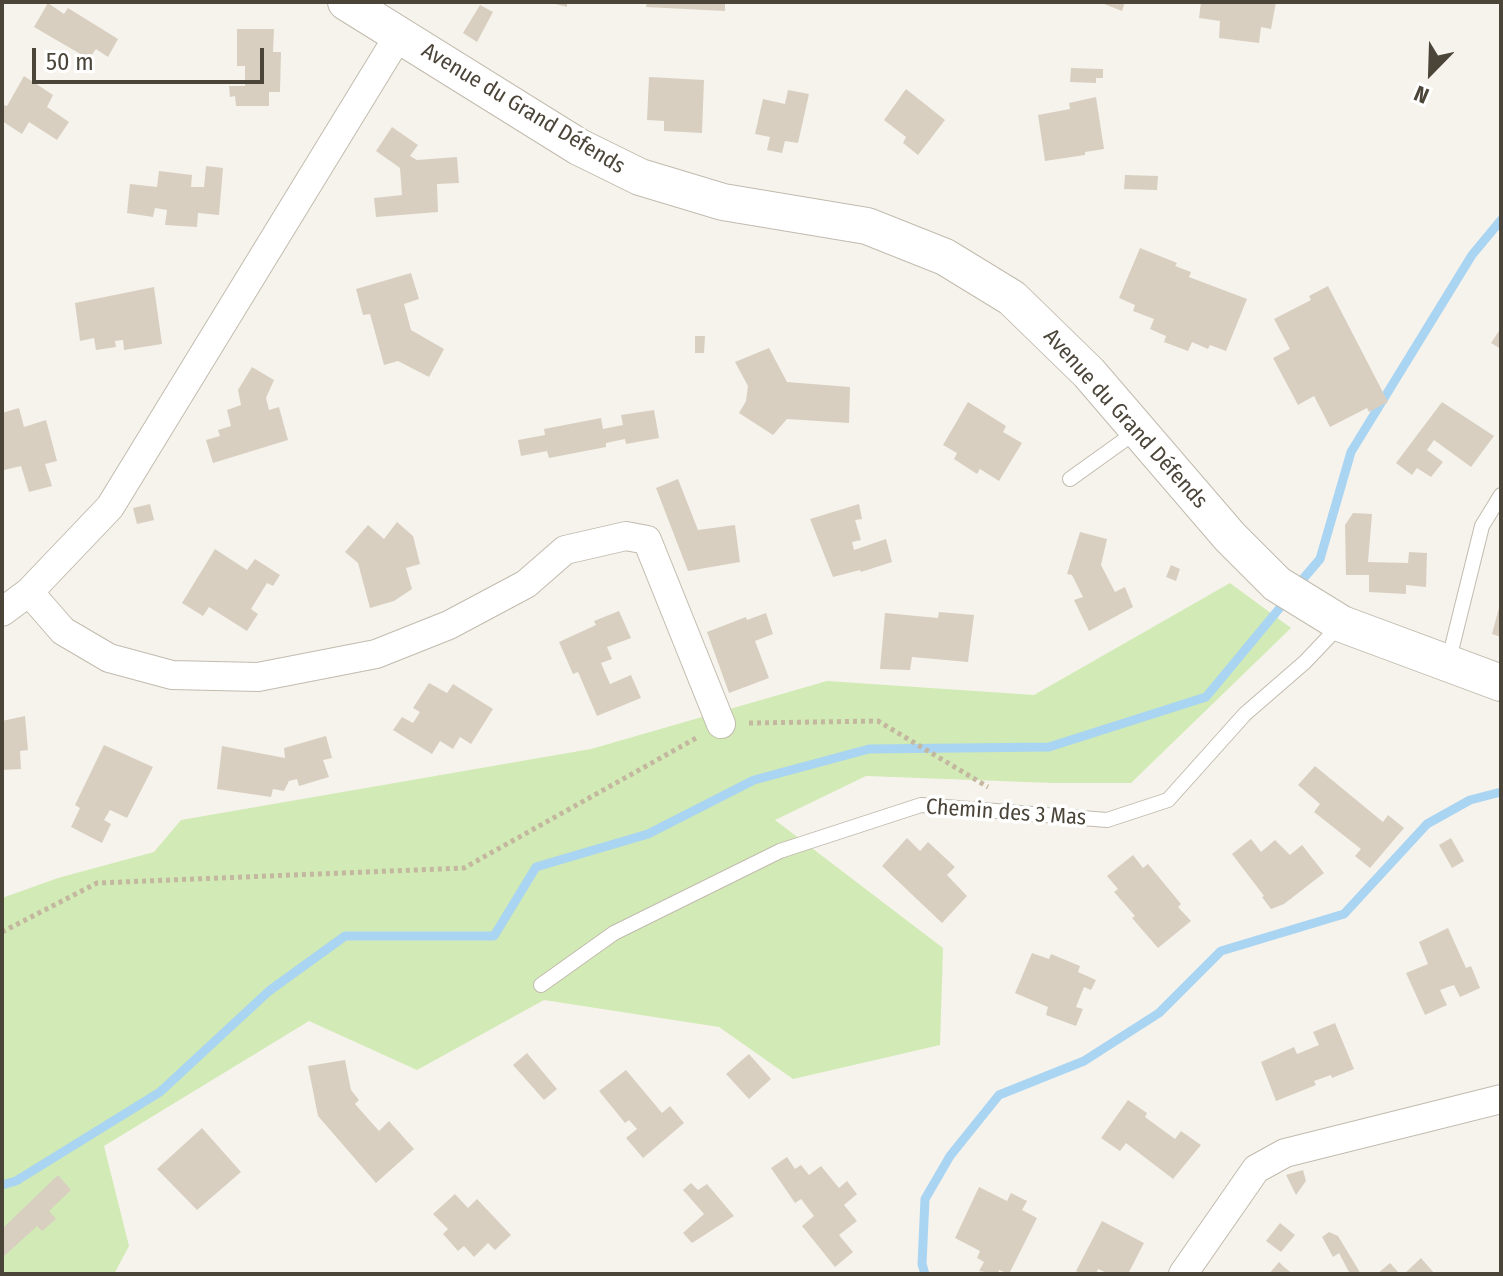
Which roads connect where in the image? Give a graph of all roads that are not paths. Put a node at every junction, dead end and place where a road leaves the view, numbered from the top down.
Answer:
1 (346, 2) edge
2 (399, 35) junction
3 (1137, 430) junction
4 (1070, 479) dead end
5 (1501, 495) edge
6 (29, 592) junction
7 (2, 612) edge
8 (1342, 624) junction
9 (1448, 663) junction
10 (1501, 683) edge
11 (721, 724) road end
12 (541, 985) dead end
13 (1501, 1099) edge
14 (1183, 1274) edge

1 - 2 street, Avenue du Grand Défends
2 - 3 street, Avenue du Grand Défends
2 - 6 street
3 - 4 lane
3 - 8 street, Avenue du Grand Défends
5 - 9 lane
6 - 7 street
6 - 11 street
8 - 9 street, Avenue du Grand Défends
8 - 12 lane, Chemin des 3 Mas
9 - 10 street, Avenue du Grand Défends
13 - 14 street

